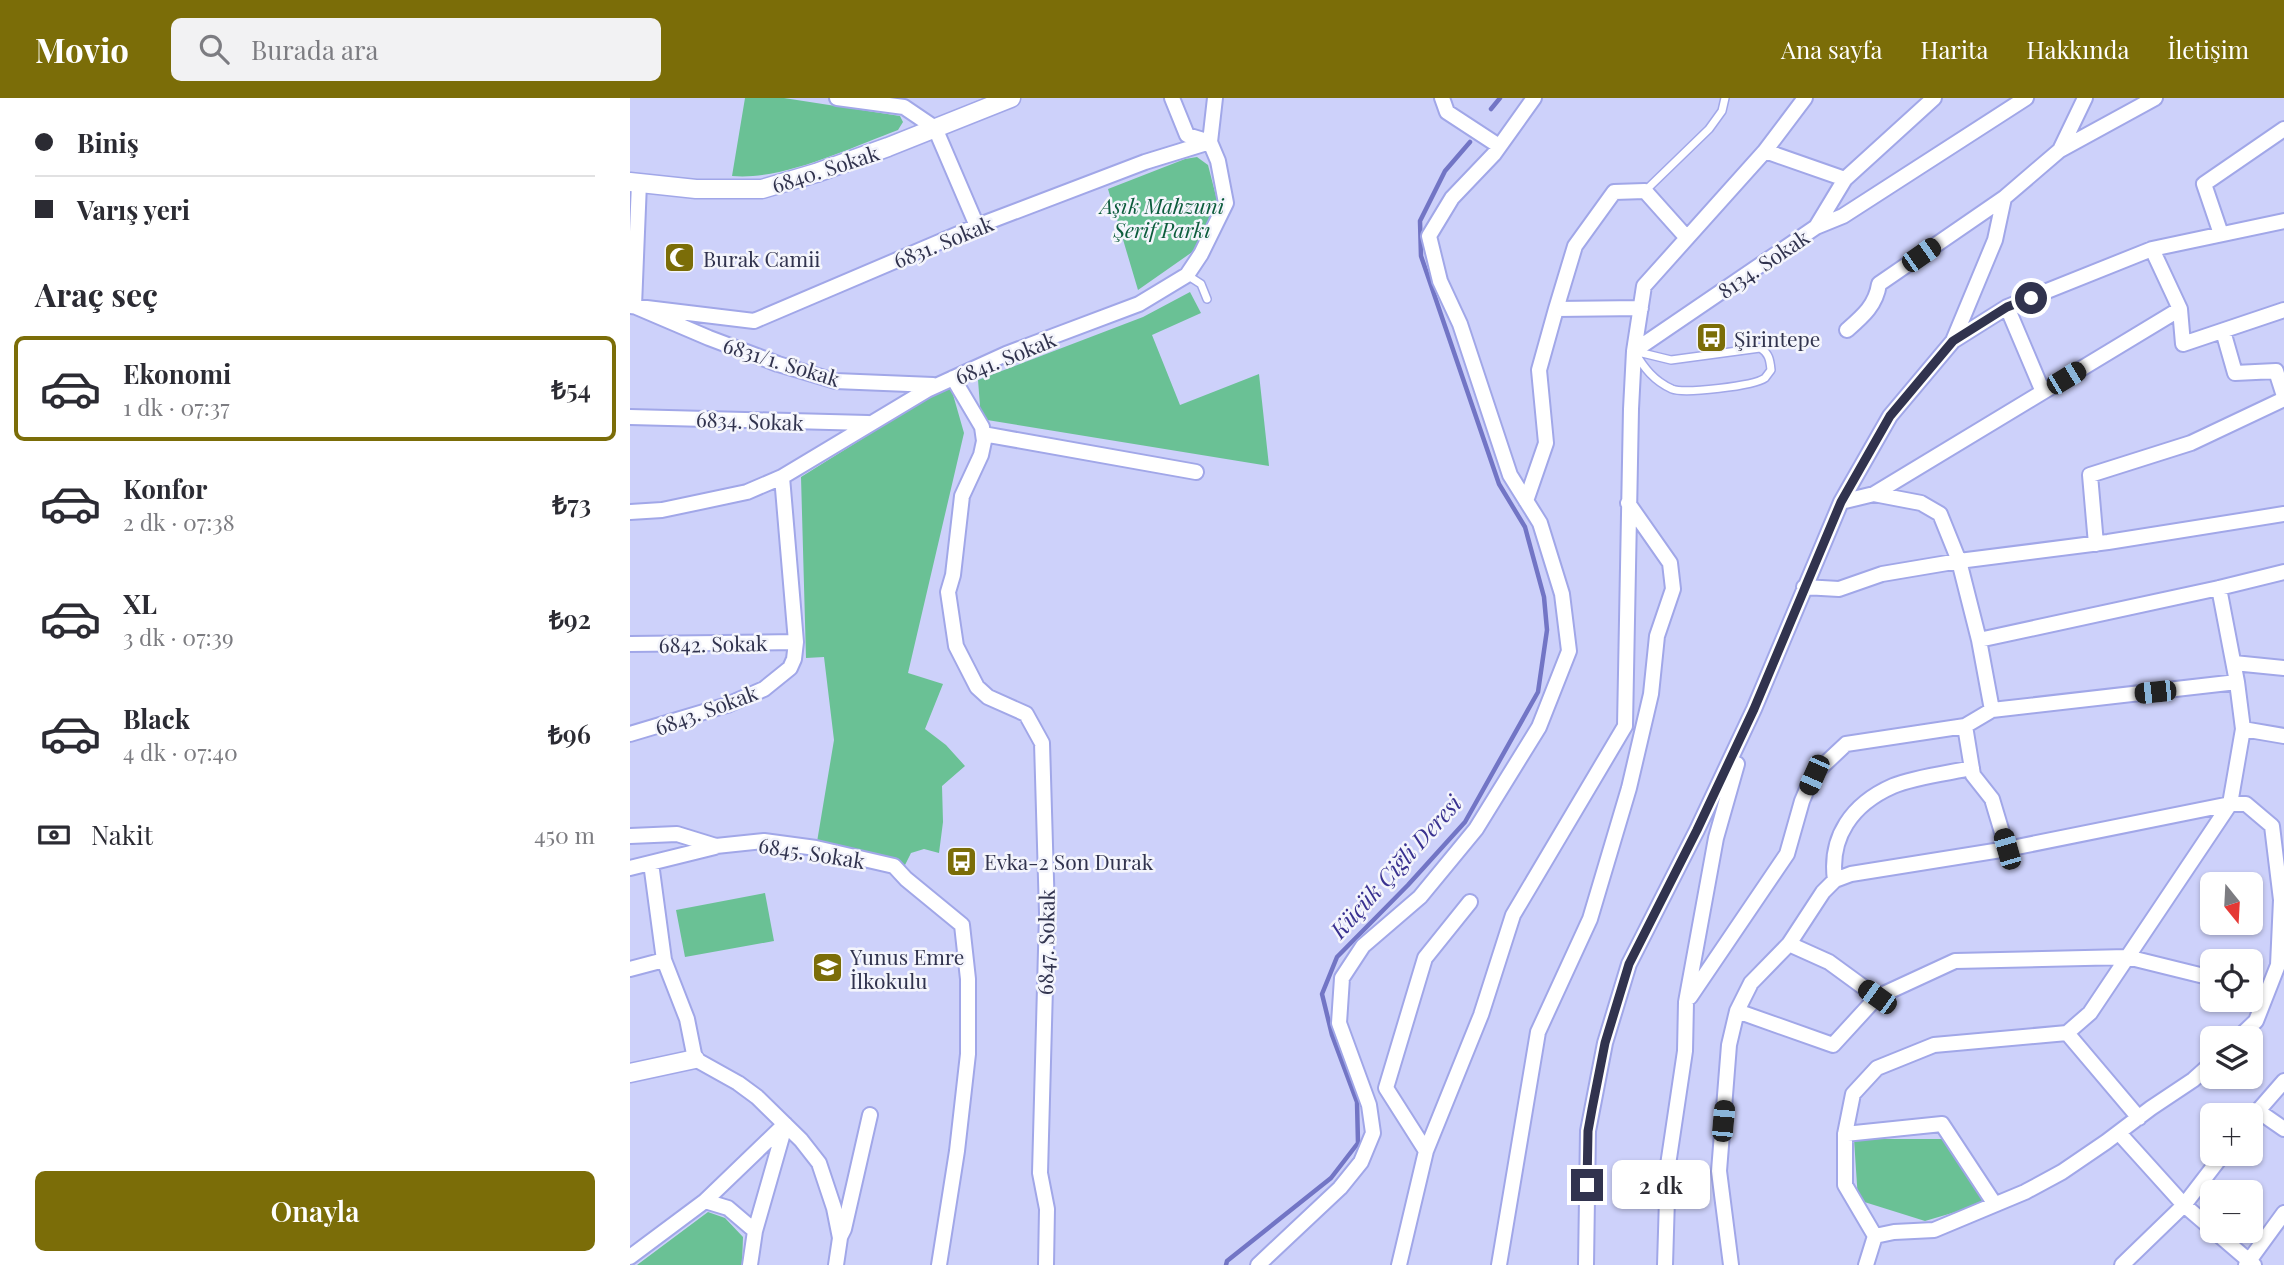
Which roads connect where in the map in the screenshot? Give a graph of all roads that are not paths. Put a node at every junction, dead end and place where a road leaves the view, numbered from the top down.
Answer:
1 (837, 98) edge
2 (1011, 98) edge
3 (1172, 98) edge
4 (1215, 98) edge
5 (1442, 98) edge
6 (1534, 98) edge
7 (1725, 98) edge
8 (1805, 98) edge
9 (1934, 98) edge
10 (2026, 98) edge
11 (2085, 98) edge
12 (2155, 98) edge
13 (935, 128) junction
14 (2284, 129) edge
15 (1210, 142) junction
16 (1499, 146) junction
17 (2060, 150) junction
18 (1765, 151) junction
19 (1845, 179) junction
20 (634, 183) edge
21 (1645, 191) junction
22 (2004, 198) junction
23 (2284, 221) edge
24 (977, 226) junction
25 (1816, 227) junction
26 (2221, 234) junction
27 (1687, 238) junction
28 (2152, 249) junction
29 (1187, 275) junction
30 (1207, 299) dead end
31 (632, 306) edge
32 (2007, 307) junction
33 (1641, 308) junction
34 (1556, 309) junction
35 (2180, 309) junction
36 (2284, 310) edge
37 (1847, 330) dead end
38 (2224, 331) junction
39 (1953, 341) junction
40 (1634, 351) junction
41 (953, 378) junction
42 (937, 385) junction
43 (2043, 392) junction
44 (2284, 398) edge
45 (630, 417) edge
46 (870, 424) junction
47 (983, 434) junction
48 (1196, 472) dead end
49 (782, 477) junction
50 (1874, 494) junction
51 (1527, 501) junction
52 (1841, 502) junction
53 (1628, 503) junction
54 (630, 512) edge
55 (2284, 514) edge
56 (2096, 544) junction
57 (1959, 561) junction
58 (2284, 572) edge
59 (1804, 587) junction
60 (2219, 588) junction
61 (1979, 640) junction
62 (796, 642) junction
63 (630, 644) edge
64 (2234, 663) junction
65 (2284, 668) edge
66 (2237, 682) junction
67 (1754, 709) junction
68 (1992, 710) junction
69 (1965, 726) junction
70 (2243, 729) junction
71 (630, 734) edge
72 (2284, 736) edge
73 (1972, 768) junction
74 (2230, 804) junction
75 (630, 836) edge
76 (716, 846) junction
77 (2007, 849) junction
78 (651, 863) junction
79 (630, 868) edge
80 (1835, 880) junction
81 (1470, 902) dead end
82 (1789, 944) junction
83 (2127, 957) junction
84 (664, 960) junction
85 (630, 969) edge
86 (2200, 975) edge
87 (2263, 992) edge
88 (2267, 993) junction
89 (1877, 997) junction
90 (1686, 1002) junction
91 (1737, 1011) junction
92 (2251, 1026) edge
93 (2067, 1032) junction
94 (695, 1059) junction
95 (630, 1073) edge
96 (2200, 1074) edge
97 (2284, 1081) edge
98 (2263, 1105) edge
99 (870, 1115) dead end
100 (2139, 1118) junction
101 (2263, 1119) edge
102 (785, 1124) junction
103 (2284, 1129) edge
104 (2119, 1133) junction
105 (1845, 1134) junction
106 (1426, 1151) junction
107 (2214, 1166) edge
108 (705, 1201) junction
109 (1994, 1203) junction
110 (2184, 1205) junction
111 (2284, 1213) edge
112 (2200, 1219) edge
113 (755, 1231) junction
114 (1875, 1236) junction
115 (840, 1238) junction
116 (2227, 1243) edge
117 (630, 1257) edge
118 (2250, 1264) edge
119 (750, 1265) edge
120 (836, 1265) edge
121 (939, 1265) edge
122 (1046, 1265) edge
123 (1258, 1265) edge
124 (1399, 1265) edge
125 (1499, 1265) edge
126 (1586, 1265) edge
127 (1665, 1265) edge
128 (1731, 1265) edge
129 (1866, 1265) edge
130 (2122, 1265) edge

1 - 13 street
2 - 13 street, 6840. Sokak
3 - 15 street
4 - 15 street
5 - 16 street
6 - 16 street
7 - 21 lane
8 - 18 street
9 - 19 street, 8134. Sokak
10 - 25 street
11 - 17 street
12 - 17 street
13 - 20 street, 6840. Sokak
13 - 24 street
14 - 26 street
15 - 24 street, 6831. Sokak
15 - 29 street, 6841. Sokak
16 - 51 street
17 - 22 street
18 - 19 street
18 - 27 street
19 - 25 street, 8134. Sokak
20 - 31 street
21 - 27 street
21 - 34 street
22 - 37 street
22 - 39 street
23 - 26 street
24 - 31 street, 6831. Sokak
25 - 40 street, 8134. Sokak
26 - 28 street
27 - 33 street
28 - 32 street
28 - 35 street
29 - 30 lane
29 - 41 street, 6841. Sokak
31 - 42 street, 6831/1. Sokak
32 - 39 street
32 - 43 street
33 - 34 street
33 - 40 street
34 - 51 street
35 - 38 street
35 - 43 street
36 - 38 street
38 - 44 street
39 - 52 street
40 - 40 lane
40 - 53 street
41 - 42 street, 6841. Sokak
41 - 47 street
42 - 46 street, 6841. Sokak
43 - 50 street
44 - 56 street
45 - 46 street, 6834. Sokak
46 - 49 street, 6841. Sokak
47 - 48 street
47 - 122 street, 6847. Sokak
49 - 54 street, 6841. Sokak
49 - 62 street
50 - 52 street
50 - 57 street
51 - 123 street
52 - 59 street
53 - 106 street
53 - 125 street
55 - 56 street
56 - 57 street
57 - 59 street
57 - 61 street
58 - 60 street
59 - 67 street
60 - 61 street
60 - 64 street
61 - 68 street
62 - 63 street, 6842. Sokak
62 - 71 street, 6843. Sokak
64 - 65 street
64 - 66 street
66 - 68 street
66 - 70 street
67 - 90 street
67 - 126 street
68 - 69 street
69 - 73 street
69 - 90 street
70 - 72 street
70 - 74 street
73 - 77 street
73 - 80 street
74 - 77 street
74 - 83 street
74 - 88 street
75 - 76 street, 6845. Sokak
76 - 78 street
76 - 121 street, 6845. Sokak
77 - 80 street
78 - 79 street
78 - 84 street
80 - 82 street
81 - 106 street
82 - 89 street
82 - 91 street
83 - 86 street
83 - 89 street
83 - 93 street
84 - 85 street
84 - 94 street
87 - 88 street
88 - 92 street
89 - 91 street
90 - 127 street
91 - 128 street
93 - 100 street
93 - 105 street
94 - 95 street
94 - 102 street
96 - 100 street
97 - 98 street
99 - 115 street
100 - 104 street
101 - 103 street
102 - 108 street
102 - 113 street
102 - 115 street
104 - 109 street
104 - 110 street
105 - 109 street
105 - 114 street
106 - 124 street
107 - 110 street
108 - 113 street
108 - 117 street
109 - 114 street
110 - 112 street
110 - 130 street
111 - 118 street
113 - 119 street
114 - 129 street
115 - 120 street
116 - 118 street

